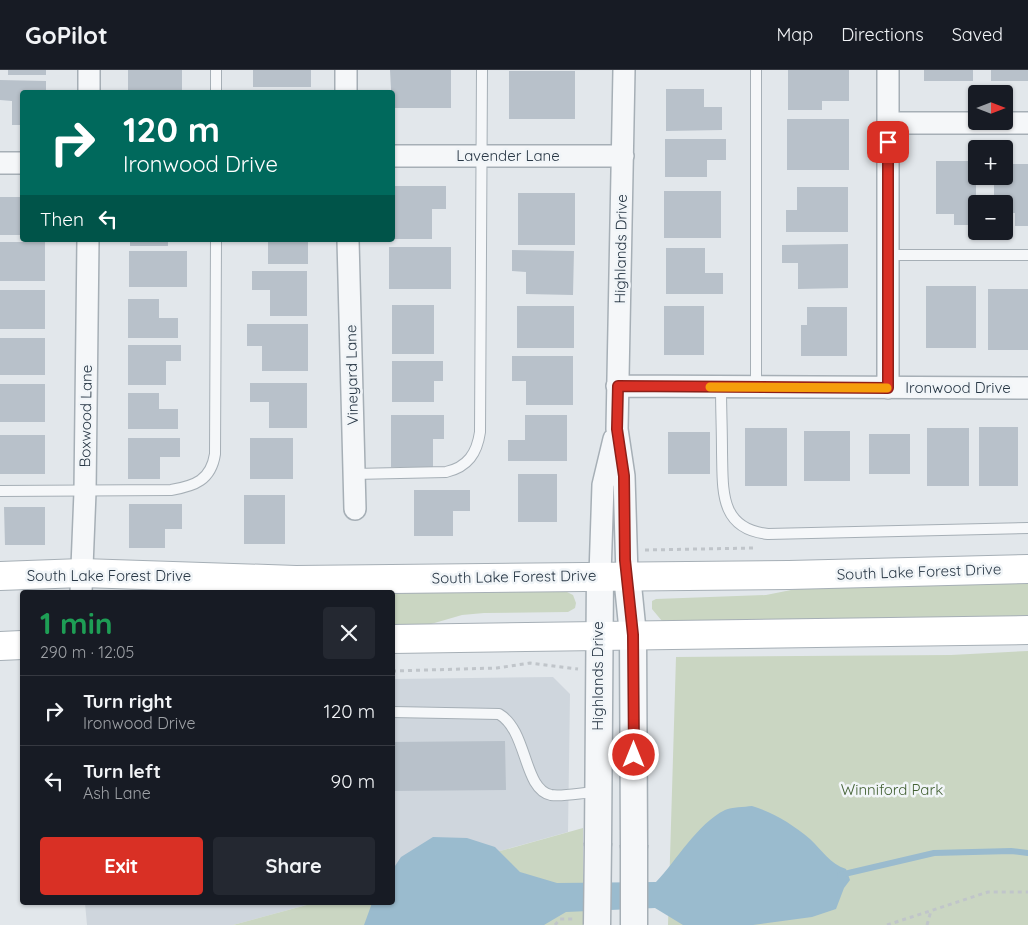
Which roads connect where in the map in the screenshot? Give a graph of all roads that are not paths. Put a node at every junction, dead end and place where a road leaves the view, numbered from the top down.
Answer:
1 (89, 70) edge
2 (216, 70) edge
3 (346, 70) edge
4 (482, 70) edge
5 (624, 70) edge
6 (756, 70) edge
7 (888, 70) edge
8 (89, 90) edge
9 (216, 90) edge
10 (346, 90) edge
11 (888, 123) junction
12 (1028, 123) edge
13 (395, 156) edge
14 (482, 156) junction
15 (623, 156) junction
16 (0, 163) edge
17 (20, 163) edge
18 (88, 242) edge
19 (216, 242) edge
20 (348, 242) edge
21 (889, 255) junction
22 (1028, 256) edge
23 (618, 386) junction
24 (721, 387) junction
25 (756, 387) junction
26 (888, 388) junction
27 (1028, 388) edge
28 (617, 429) junction
29 (354, 474) junction
30 (0, 491) edge
31 (85, 492) junction
32 (355, 509) dead end
33 (1028, 528) edge
34 (1028, 569) edge
35 (600, 575) junction
36 (627, 575) junction
37 (0, 576) edge
38 (81, 583) edge
39 (1028, 630) edge
40 (598, 635) junction
41 (633, 635) junction
42 (395, 639) edge
43 (20, 645) edge
44 (0, 646) edge
45 (395, 712) edge
46 (598, 792) junction
47 (597, 925) edge
48 (634, 925) edge

1 - 8 street
2 - 9 lane
3 - 10 street
4 - 14 lane
5 - 15 street, Highlands Drive
6 - 25 lane
7 - 11 street
11 - 12 street
11 - 21 street
13 - 14 street, Lavender Lane
14 - 15 street, Lavender Lane
14 - 29 lane
15 - 23 street, Highlands Drive
16 - 17 street
18 - 31 street, Boxwood Lane
19 - 31 lane
20 - 29 street, Vineyard Lane
21 - 22 lane
21 - 26 street
23 - 24 street, Ironwood Drive
23 - 28 street, Highlands Drive
24 - 25 street, Ironwood Drive
24 - 33 lane
25 - 26 street, Ironwood Drive
26 - 27 street, Ironwood Drive
28 - 35 street, Highlands Drive
28 - 36 street, Highlands Drive
29 - 32 street, Vineyard Lane
30 - 31 lane
31 - 38 street, Boxwood Lane
34 - 36 main road, South Lake Forest Drive
35 - 36 main road, South Lake Forest Drive
35 - 38 main road, South Lake Forest Drive
35 - 40 street, Highlands Drive
36 - 41 street, Highlands Drive
37 - 38 main road, South Lake Forest Drive
39 - 41 main road
40 - 41 main road
40 - 42 main road
40 - 46 street, Highlands Drive
41 - 48 street, Highlands Drive, bridge
43 - 44 main road
45 - 46 lane
46 - 47 street, Highlands Drive, bridge

